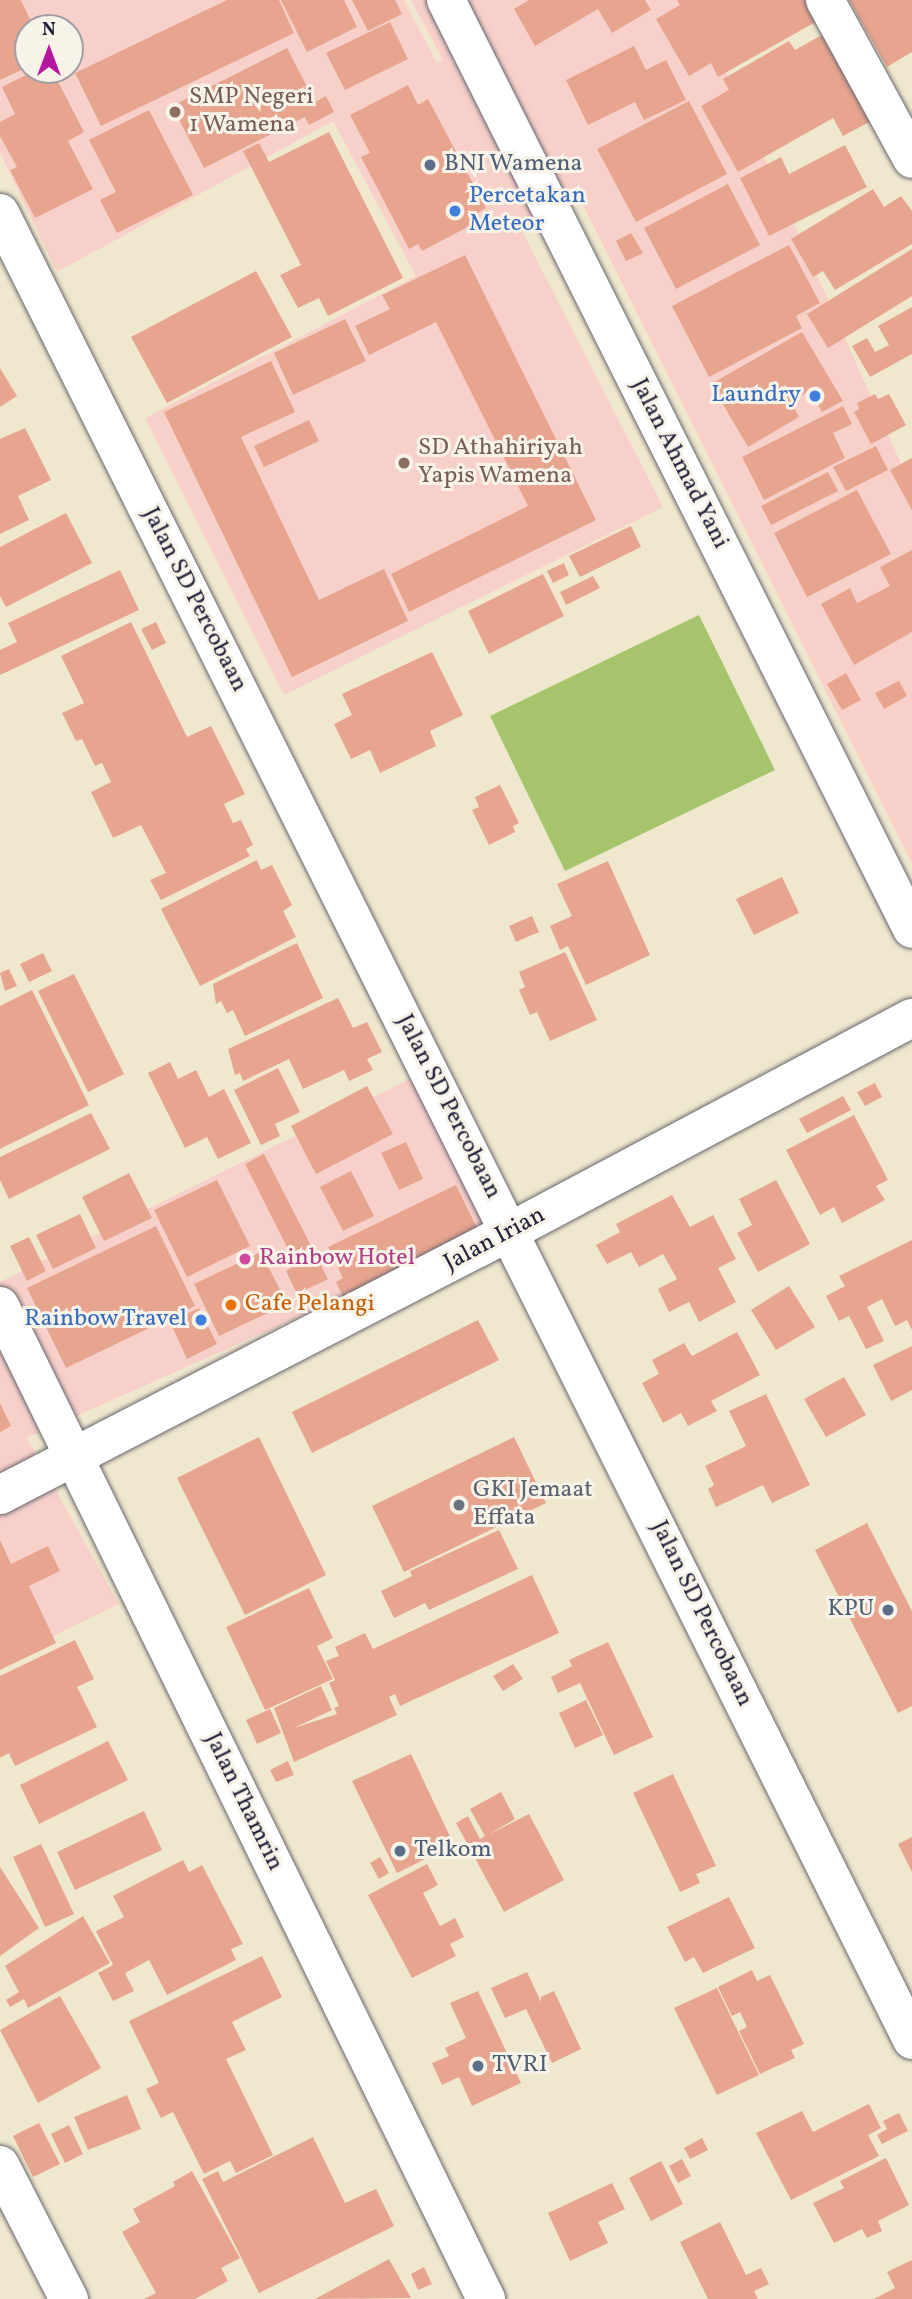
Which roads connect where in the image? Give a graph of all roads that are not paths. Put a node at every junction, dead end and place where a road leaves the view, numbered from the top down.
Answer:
1 (446, 0) edge
2 (825, 0) edge
3 (912, 159) edge
4 (0, 214) edge
5 (912, 929) edge
6 (912, 1018) edge
7 (511, 1231) junction
8 (0, 1306) edge
9 (76, 1456) junction
10 (0, 1495) edge
11 (908, 2020) edge
12 (0, 2165) edge
13 (69, 2299) edge
14 (486, 2299) edge

1 - 5 street, Jalan Ahmad Yani
2 - 3 street
4 - 7 street, Jalan SD Percobaan
6 - 7 street, Jalan Irian
7 - 9 street, Jalan Irian
7 - 11 street, Jalan SD Percobaan
8 - 9 street, Jalan Thamrin
9 - 10 street, Jalan Irian
9 - 14 street, Jalan Thamrin
12 - 13 street

